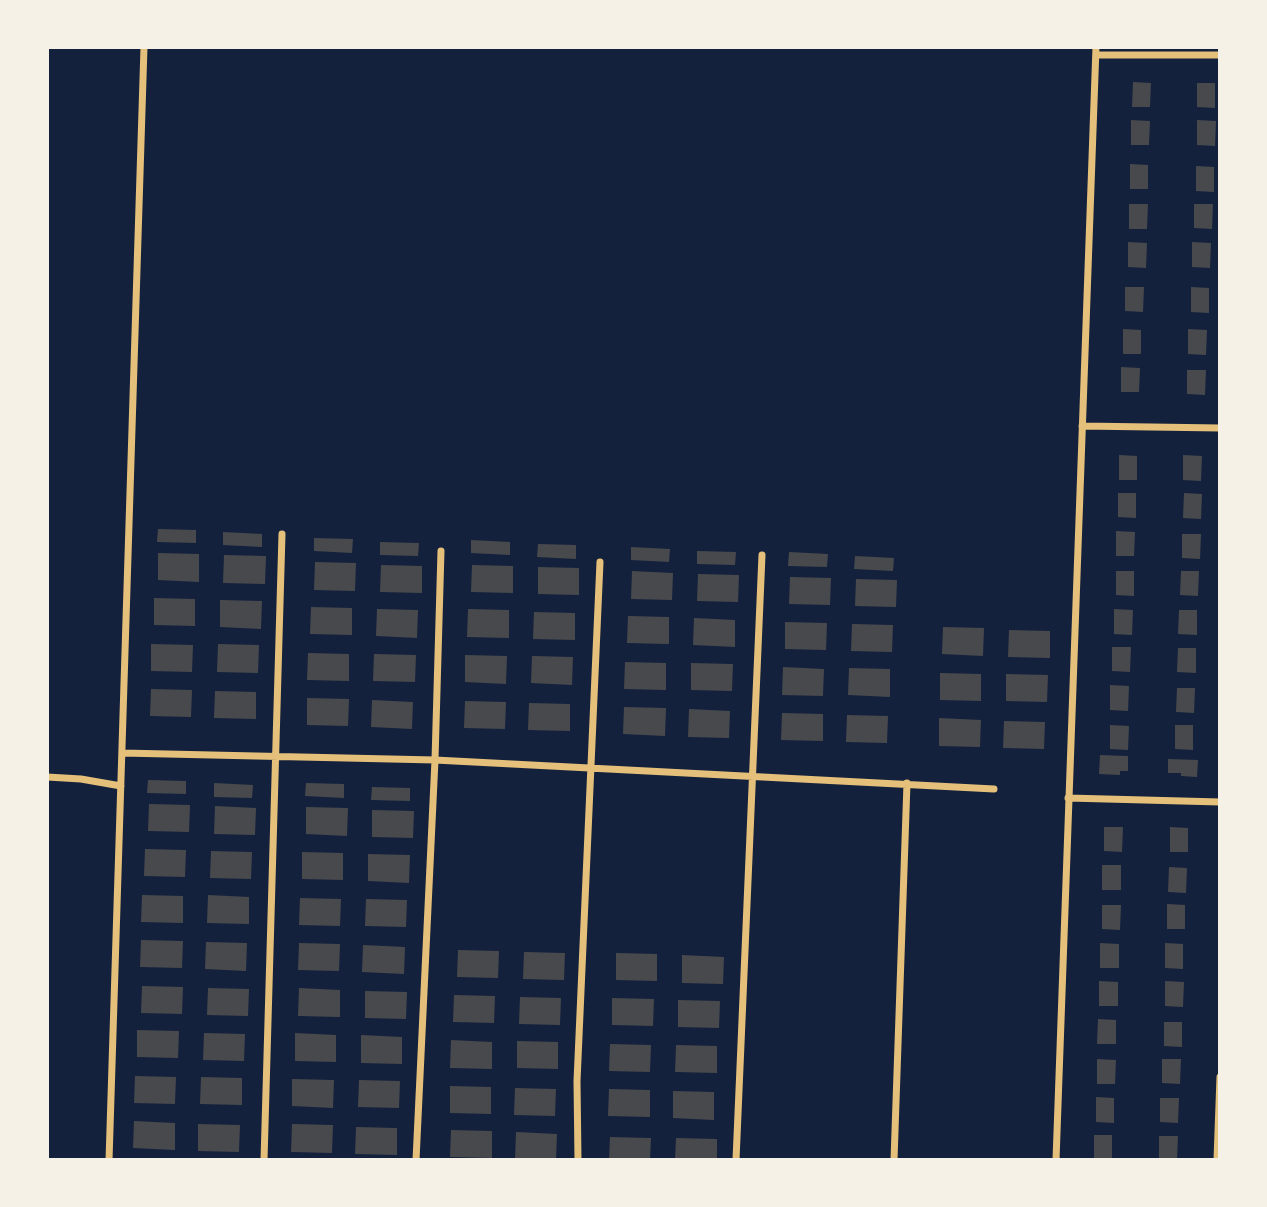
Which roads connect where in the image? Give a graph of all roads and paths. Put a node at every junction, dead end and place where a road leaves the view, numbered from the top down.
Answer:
1 (144, 47) edge
2 (1096, 51) edge
3 (1220, 55) edge
4 (1082, 426) junction
5 (1220, 428) edge
6 (282, 534) dead end
7 (441, 551) dead end
8 (762, 555) dead end
9 (600, 562) dead end
10 (122, 752) junction
11 (275, 756) junction
12 (435, 760) junction
13 (591, 768) junction
14 (752, 776) junction
15 (47, 777) edge
16 (907, 783) junction
17 (121, 786) junction
18 (994, 789) dead end
19 (1068, 798) junction
20 (1220, 802) edge
21 (1220, 1077) edge
22 (109, 1160) edge
23 (264, 1160) edge
24 (416, 1160) edge
25 (578, 1160) edge
26 (736, 1160) edge
27 (894, 1160) edge
28 (1056, 1160) edge
29 (1217, 1160) edge

1 - 10 street
2 - 3 street
2 - 4 street
4 - 5 street
4 - 19 street
6 - 11 street
7 - 12 street
8 - 14 street
9 - 13 street
10 - 11 street
10 - 17 street
11 - 12 street
11 - 23 street
12 - 13 street
12 - 24 street
13 - 14 street
13 - 25 street
14 - 16 street
14 - 26 street
15 - 17 street
16 - 18 street
16 - 27 street
17 - 22 street
19 - 20 street
19 - 28 street
21 - 29 street

